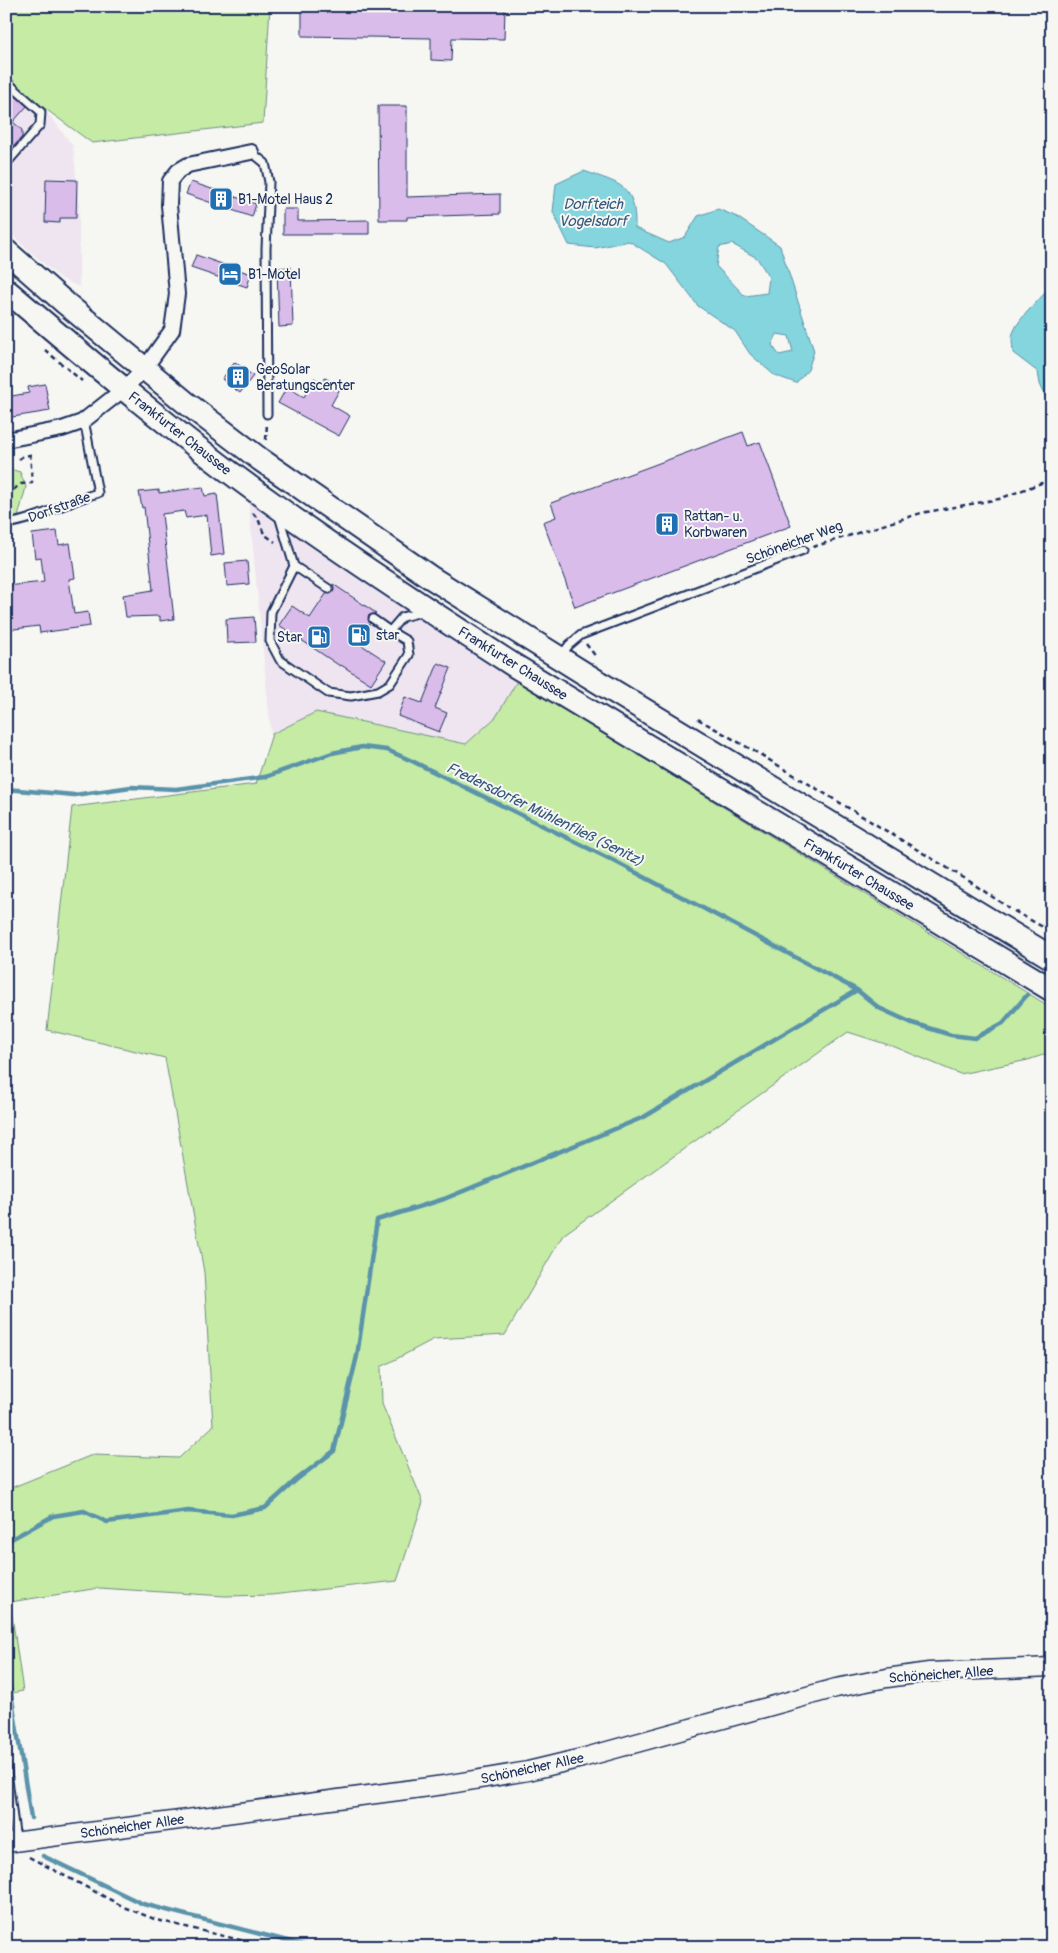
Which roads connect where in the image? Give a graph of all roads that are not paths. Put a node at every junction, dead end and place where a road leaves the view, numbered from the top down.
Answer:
1 (6, 81) edge
2 (251, 152) joint
3 (6, 164) edge
4 (6, 251) edge
5 (6, 290) edge
6 (144, 368) junction
7 (124, 389) junction
8 (267, 414) road end
9 (82, 422) junction
10 (6, 440) edge
11 (275, 506) junction
12 (6, 524) edge
13 (803, 550) road end
14 (294, 566) junction
15 (329, 589) dead end
16 (428, 610) junction
17 (373, 619) dead end
18 (390, 631) junction
19 (559, 658) junction
20 (1052, 958) edge
21 (1052, 990) edge
22 (1052, 1667) edge
23 (6, 1764) edge
24 (11, 1842) edge

1 - 3 lane
2 - 6 street
2 - 8 lane
4 - 6 main road, Frankfurter Chaussee
5 - 7 main road, Frankfurter Chaussee
6 - 7 street
6 - 19 main road, Frankfurter Chaussee
7 - 9 street
7 - 11 main road, Frankfurter Chaussee
9 - 10 street
9 - 12 lane, Dorfstraße
11 - 14 lane
11 - 16 main road, Frankfurter Chaussee
13 - 19 lane, Schöneicher Weg
14 - 15 lane
14 - 18 lane
16 - 18 lane
16 - 21 main road, Frankfurter Chaussee
17 - 18 lane
19 - 20 main road, Frankfurter Chaussee
22 - 24 street, Schöneicher Allee
23 - 24 lane

